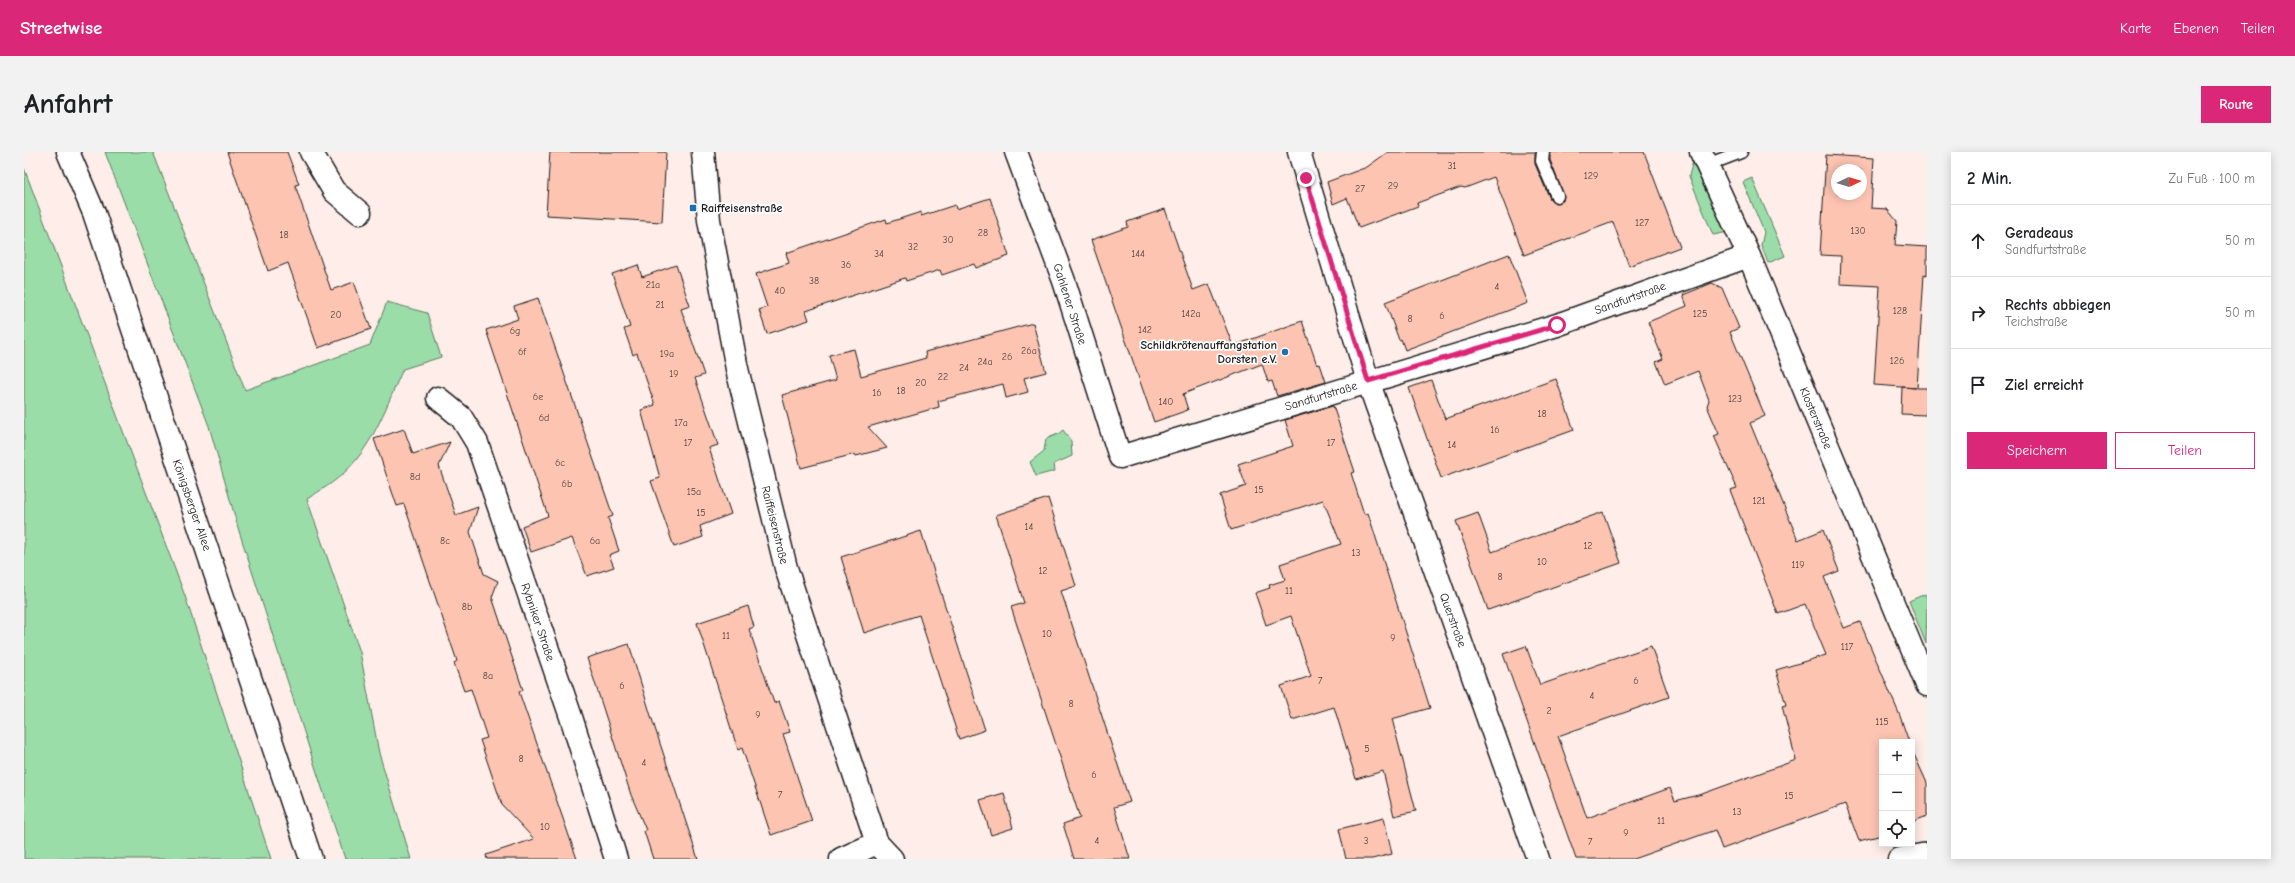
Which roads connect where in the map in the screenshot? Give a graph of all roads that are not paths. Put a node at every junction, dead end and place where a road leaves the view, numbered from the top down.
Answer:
1 (68, 152) edge
2 (311, 152) edge
3 (703, 152) edge
4 (1016, 152) edge
5 (1300, 152) edge
6 (1543, 152) edge
7 (1741, 152) edge
8 (1704, 158) edge
9 (1557, 196) dead end
10 (360, 213) dead end
11 (1749, 256) junction
12 (1368, 381) junction
13 (438, 398) dead end
14 (1120, 457) joint
15 (1927, 685) edge
16 (877, 843) junction
17 (1927, 854) edge
18 (310, 859) edge
19 (616, 859) edge
20 (841, 859) edge
21 (892, 859) edge
22 (1538, 859) edge
23 (1899, 859) edge

1 - 18 street, Königsberger Allee
2 - 10 street
3 - 16 street, Raiffeisenstraße
4 - 14 street, Gahlener Straße
5 - 12 street, Querstraße
6 - 9 lane
7 - 8 lane
8 - 11 street, Klosterstraße
11 - 12 street, Sandfurtstraße
11 - 15 street, Klosterstraße
12 - 14 street, Sandfurtstraße
12 - 22 street, Querstraße
13 - 19 street, Rybniker Straße
16 - 20 street
16 - 21 street, Raiffeisenstraße
17 - 23 street

